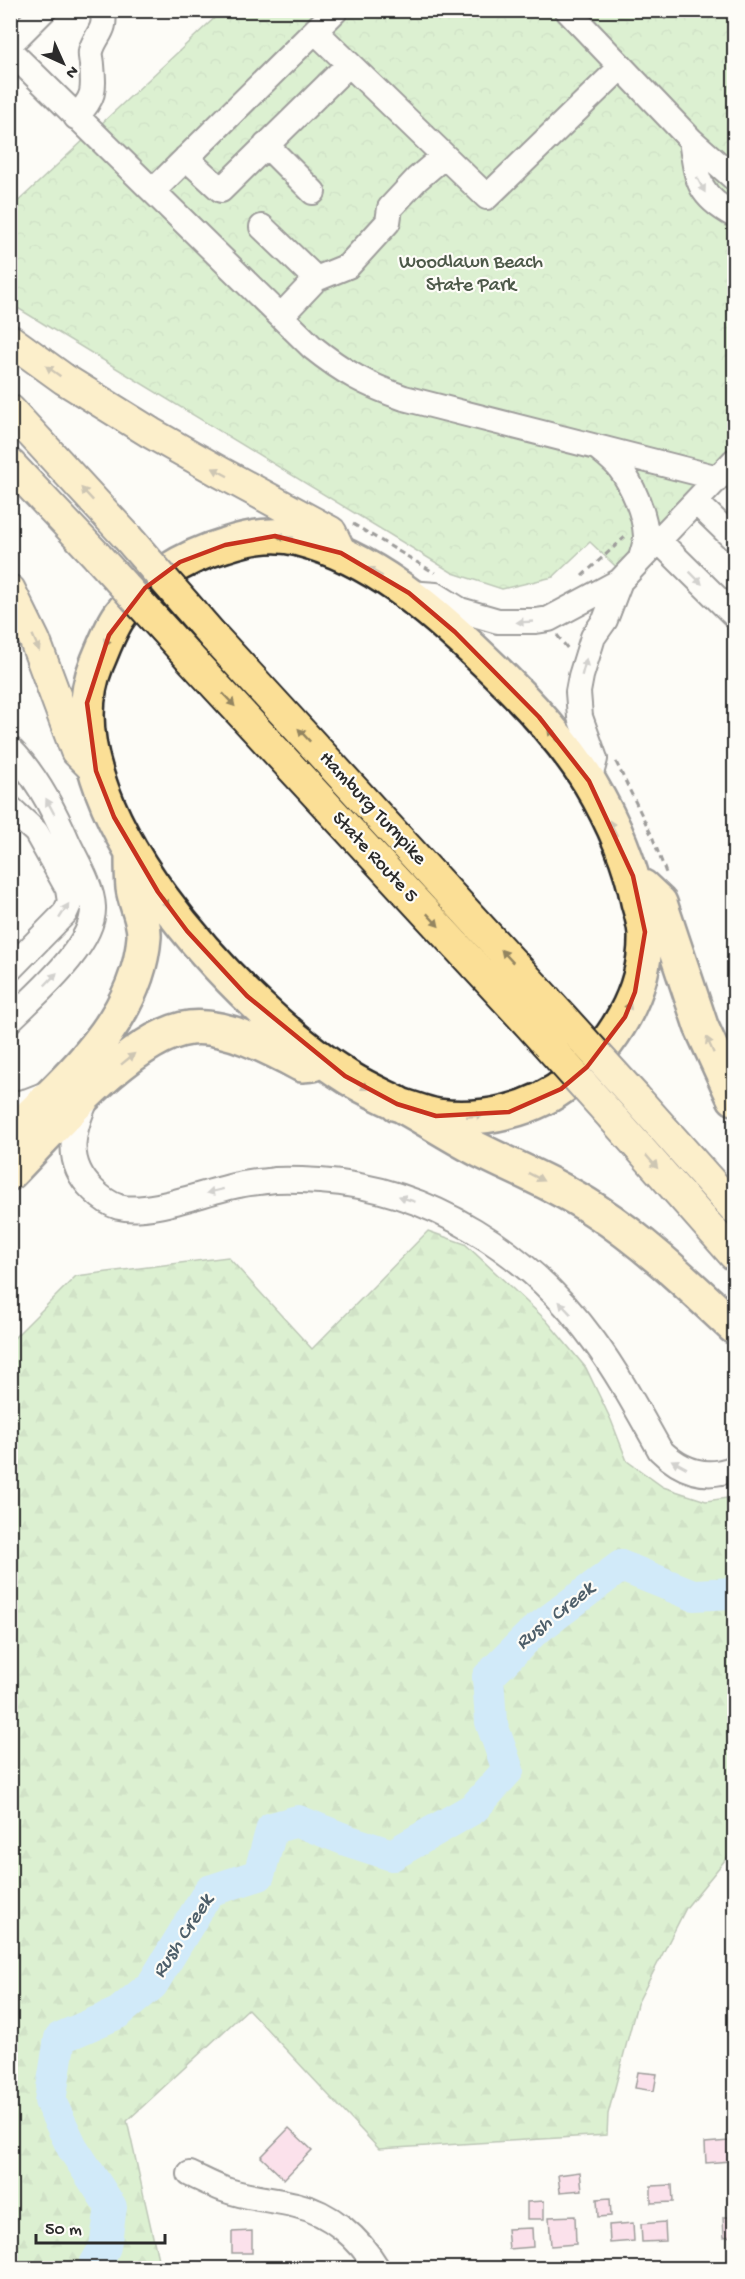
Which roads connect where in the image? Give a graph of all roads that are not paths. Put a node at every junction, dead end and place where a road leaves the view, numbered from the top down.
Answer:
1 (44, 10) edge
2 (336, 10) edge
3 (567, 10) edge
4 (109, 13) edge
5 (315, 31) junction
6 (10, 44) edge
7 (10, 51) edge
8 (350, 64) junction
9 (620, 68) junction
10 (76, 117) junction
11 (691, 140) junction
12 (267, 145) junction
13 (444, 156) junction
14 (186, 158) junction
15 (735, 178) edge
16 (153, 191) junction
17 (313, 192) dead end
18 (735, 215) edge
19 (262, 227) dead end
20 (316, 279) junction
21 (280, 316) junction
22 (10, 340) edge
23 (10, 410) edge
24 (596, 447) junction
25 (10, 464) edge
26 (726, 469) edge
27 (696, 502) junction
28 (346, 538) junction
29 (735, 539) edge
30 (658, 540) junction
31 (641, 558) junction
32 (620, 581) junction
33 (10, 590) edge
34 (409, 593) junction
35 (735, 615) edge
36 (10, 749) edge
37 (96, 771) junction
38 (32, 775) junction
39 (589, 781) junction
40 (10, 796) edge
41 (10, 808) edge
42 (132, 851) junction
43 (633, 876) junction
44 (10, 969) edge
45 (10, 1020) edge
46 (327, 1063) junction
47 (56, 1090) junction
48 (89, 1094) junction
49 (735, 1098) edge
50 (397, 1104) junction
51 (10, 1105) edge
52 (10, 1136) edge
53 (10, 1173) edge
54 (735, 1208) edge
55 (735, 1255) edge
56 (690, 1286) junction
57 (735, 1327) edge
58 (735, 1341) edge
59 (735, 1468) edge
60 (190, 2174) dead end
61 (377, 2268) edge

1 - 6 street
2 - 5 street
3 - 9 street
4 - 10 street
5 - 8 street
5 - 14 street
7 - 10 street
8 - 12 street
8 - 13 street
9 - 11 street
9 - 13 street
10 - 16 street
11 - 15 street
11 -> 18 street
12 - 14 street
12 - 17 street
13 - 20 street
14 - 16 street
16 - 21 street
19 - 20 street
20 - 21 street
21 - 24 street
28 -> 22 main road
54 -> 23 main road, Hamburg Turnpike, bridge
24 - 26 street
24 - 31 street
25 -> 55 main road, State Route 5, bridge
26 - 27 street
27 - 29 street
27 - 30 street
34 -> 28 highway
28 -> 37 highway
30 - 31 street
30 -> 35 street
31 - 32 street
32 -> 34 street
39 -> 32 street
33 -> 37 main road
39 -> 34 highway
36 - 38 street
37 - 42 highway
38 - 40 street
45 -> 38 street
43 -> 39 highway
44 -> 41 street
42 -> 46 highway
42 - 47 highway
49 -> 43 highway
50 -> 43 highway
48 -> 46 highway
46 -> 50 highway
47 - 51 street
47 - 52 highway
48 - 53 highway
59 -> 48 street
50 -> 56 highway
56 - 57 highway
56 - 58 street
60 - 61 street

